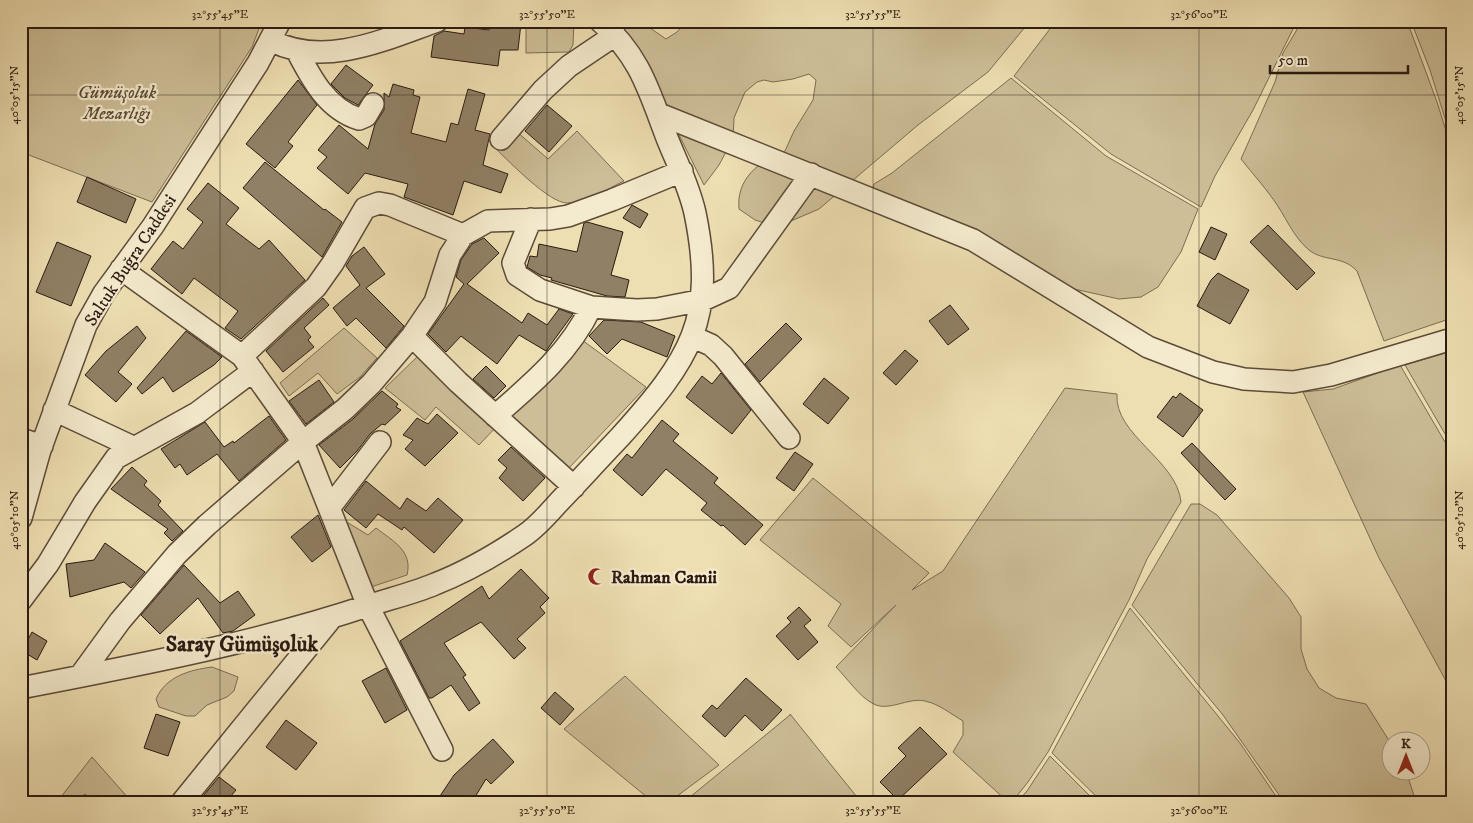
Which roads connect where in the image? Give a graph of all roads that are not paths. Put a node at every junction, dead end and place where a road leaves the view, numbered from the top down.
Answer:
1 (280, 21) edge
2 (437, 21) edge
3 (607, 28) edge
4 (272, 41) junction
5 (297, 51) junction
6 (372, 104) dead end
7 (659, 114) junction
8 (501, 139) dead end
9 (682, 171) junction
10 (811, 174) junction
11 (531, 219) junction
12 (463, 235) junction
13 (121, 269) junction
14 (703, 300) junction
15 (591, 307) junction
16 (412, 336) junction
17 (693, 337) junction
18 (1452, 339) edge
19 (248, 363) junction
20 (54, 410) junction
21 (496, 416) junction
22 (789, 438) dead end
23 (21, 439) edge
24 (303, 442) junction
25 (380, 442) dead end
26 (42, 446) junction
27 (133, 447) junction
28 (574, 486) junction
29 (330, 507) junction
30 (21, 518) edge
31 (21, 600) edge
32 (368, 606) junction
33 (330, 620) junction
34 (80, 676) junction
35 (21, 688) edge
36 (442, 750) dead end
37 (182, 802) edge

1 - 4 street, Saltuk Buğra Caddesi
2 - 5 street
3 - 7 street
3 - 8 street
4 - 5 street
4 - 13 street, Saltuk Buğra Caddesi
5 - 6 street
7 - 9 street
7 - 10 street
9 - 11 street
9 - 14 street
10 - 14 street
10 - 18 street
11 - 12 street
11 - 15 street
12 - 16 street
12 - 19 street
13 - 19 street
13 - 20 street, Saltuk Buğra Caddesi
14 - 15 street
14 - 17 street
15 - 21 street
16 - 21 street
16 - 24 street
17 - 22 street
17 - 28 street
19 - 24 street
19 - 27 street
20 - 26 street, Saltuk Buğra Caddesi
20 - 27 street
21 - 28 street
23 - 26 street
24 - 29 street
24 - 34 street
25 - 29 street
26 - 30 street, Saltuk Buğra Caddesi
27 - 31 street
28 - 32 street
29 - 32 street
32 - 33 street
32 - 36 street
33 - 34 street
33 - 37 street
34 - 35 street

